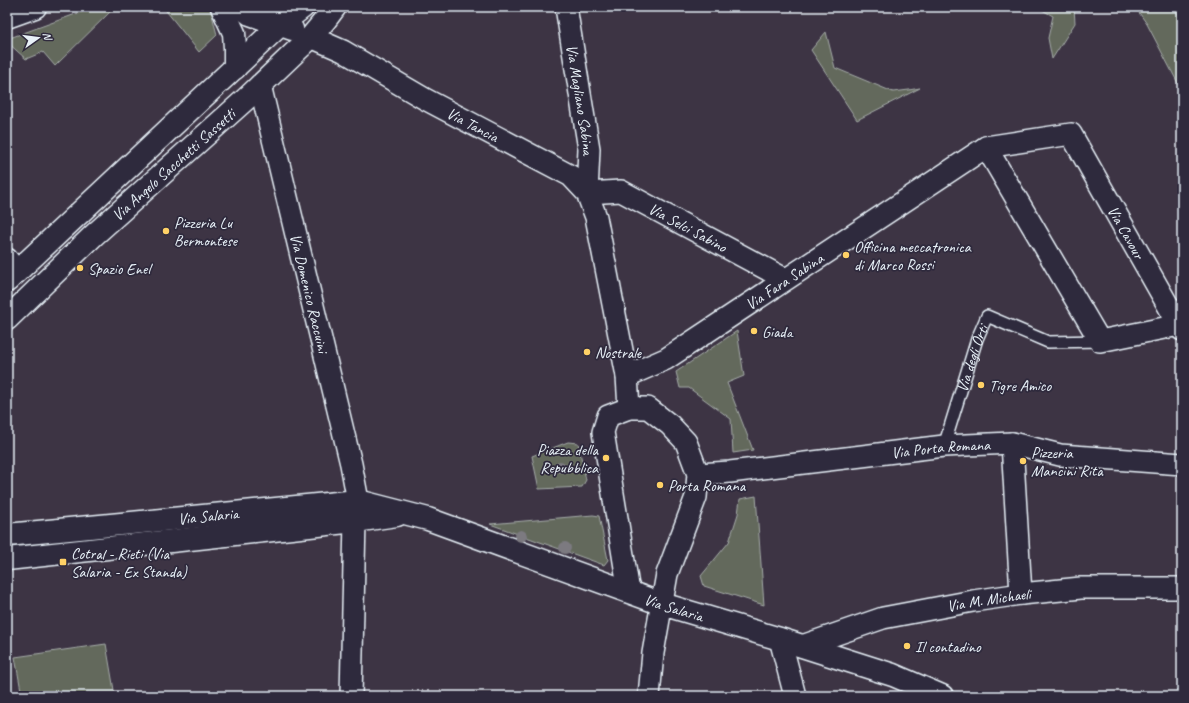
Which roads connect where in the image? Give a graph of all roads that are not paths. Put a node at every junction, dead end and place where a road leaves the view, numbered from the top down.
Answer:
1 (35, 7) edge
2 (222, 7) edge
3 (241, 7) edge
4 (303, 7) edge
5 (335, 7) edge
6 (566, 7) edge
7 (7, 17) edge
8 (280, 25) junction
9 (312, 37) junction
10 (235, 68) junction
11 (260, 85) junction
12 (1071, 134) joint
13 (986, 146) junction
14 (587, 193) junction
15 (10, 270) edge
16 (785, 279) junction
17 (7, 319) edge
18 (1181, 327) edge
19 (1100, 341) junction
20 (627, 376) junction
21 (628, 408) junction
22 (1012, 443) junction
23 (944, 446) junction
24 (1182, 464) edge
25 (698, 474) junction
26 (357, 511) junction
27 (7, 536) edge
28 (7, 559) edge
29 (1182, 588) edge
30 (629, 592) junction
31 (1021, 594) junction
32 (662, 604) junction
33 (780, 639) junction
34 (802, 646) junction
35 (351, 696) edge
36 (649, 696) edge
37 (795, 696) edge
38 (942, 696) edge

1 - 7 main road
2 - 10 main road
3 - 8 main road, Via Tancia
4 - 8 main road, Via Angelo Sacchetti Sassetti
5 - 9 main road, Via Angelo Sacchetti Sassetti
6 - 14 street, Via Magliano Sabina
8 - 9 main road, Via Tancia
8 - 10 main road, Via Angelo Sacchetti Sassetti
9 - 11 main road, Via Angelo Sacchetti Sassetti
9 - 14 street, Via Tancia
10 - 15 main road, Via Angelo Sacchetti Sassetti
11 - 17 main road, Via Angelo Sacchetti Sassetti
11 - 26 street, Via Domenico Raccuini
12 - 13 street, Via Fara Sabina
12 - 18 street, Via Cavour
13 - 16 street, Via Fara Sabina
13 - 19 street
14 - 16 street, Via Selci Sabino
14 - 20 street, Via Tancia
16 - 20 street, Via Fara Sabina
18 - 19 street, Via degli Orti
19 - 23 lane, Via degli Orti
20 - 21 street
21 - 25 street
21 - 30 street
22 - 23 street, Via Porta Romana
22 - 24 street, Via Porta Romana
22 - 31 street
23 - 25 street, Via Porta Romana
25 - 32 street
26 - 27 main road, Via Salaria
26 - 28 main road, Via Salaria
26 - 30 main road, Via Salaria
26 - 35 street, Via Domenico Raccuini
29 - 31 street, Via M. Michaeli
30 - 32 main road, Via Salaria
31 - 34 street, Via M. Michaeli
32 - 33 main road, Via Salaria
32 - 36 street
33 - 34 main road, Via Salaria
33 - 37 street
34 - 38 main road, Via Salaria

